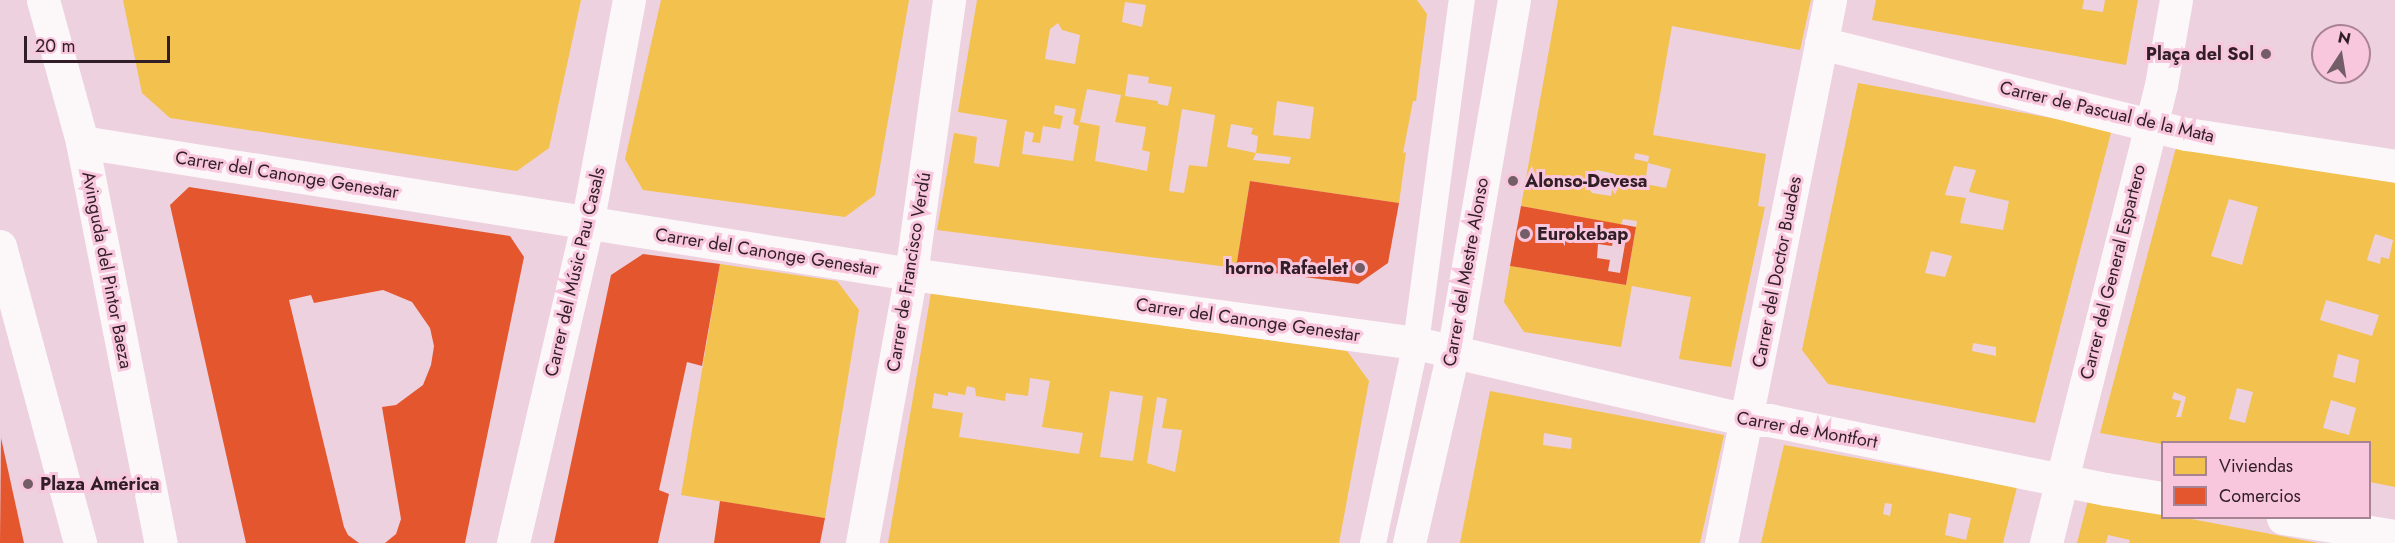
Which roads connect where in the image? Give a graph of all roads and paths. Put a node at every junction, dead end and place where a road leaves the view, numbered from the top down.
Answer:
1 (43, 0) edge
2 (629, 0) edge
3 (949, 0) edge
4 (1462, 0) edge
5 (1514, 0) edge
6 (1830, 0) edge
7 (2176, 0) edge
8 (1821, 43) junction
9 (2150, 126) junction
10 (82, 142) junction
11 (2395, 166) edge
12 (587, 224) junction
13 (0, 246) edge
14 (911, 274) junction
15 (1416, 343) junction
16 (1453, 353) junction
17 (1748, 420) junction
18 (2061, 480) junction
19 (2161, 498) edge
20 (2289, 519) edge
21 (2395, 536) edge
22 (80, 543) edge
23 (161, 543) edge
24 (513, 543) edge
25 (862, 543) edge
26 (1373, 543) edge
27 (1409, 543) edge
28 (1721, 543) edge
29 (2046, 543) edge

1 - 10 street, Avinguda del Pintor Baeza
2 - 12 street, Carrer del Músic Pau Casals
3 - 14 street, Carrer de Francisco Verdú
4 - 15 lane, Carrer del Mestre Alonso
5 - 16 street, Carrer del Mestre Alonso
6 - 8 street, Carrer del Doctor Buades
7 - 9 street, Carrer del General Espartero
8 - 9 street, Carrer de Pascual de la Mata
8 - 17 street, Carrer del Doctor Buades
9 - 11 street, Carrer de Pascual de la Mata
9 - 18 street, Carrer del General Espartero
10 - 12 street, Carrer del Canonge Genestar
10 - 23 street, Avinguda del Pintor Baeza
12 - 14 street, Carrer del Canonge Genestar
12 - 24 street, Carrer del Músic Pau Casals
13 - 22 street
14 - 15 street, Carrer del Canonge Genestar
14 - 25 street, Carrer de Francisco Verdú
15 - 16 street, Carrer del Canonge Genestar
15 - 26 lane, Carrer del Mestre Alonso
16 - 17 street, Carrer de Montfort
16 - 27 street, Carrer del Mestre Alonso
17 - 18 street, Carrer de Montfort
17 - 28 street, Carrer del Doctor Buades
18 - 19 street, Carrer de Montfort
18 - 29 street, Carrer del General Espartero
20 - 21 street

